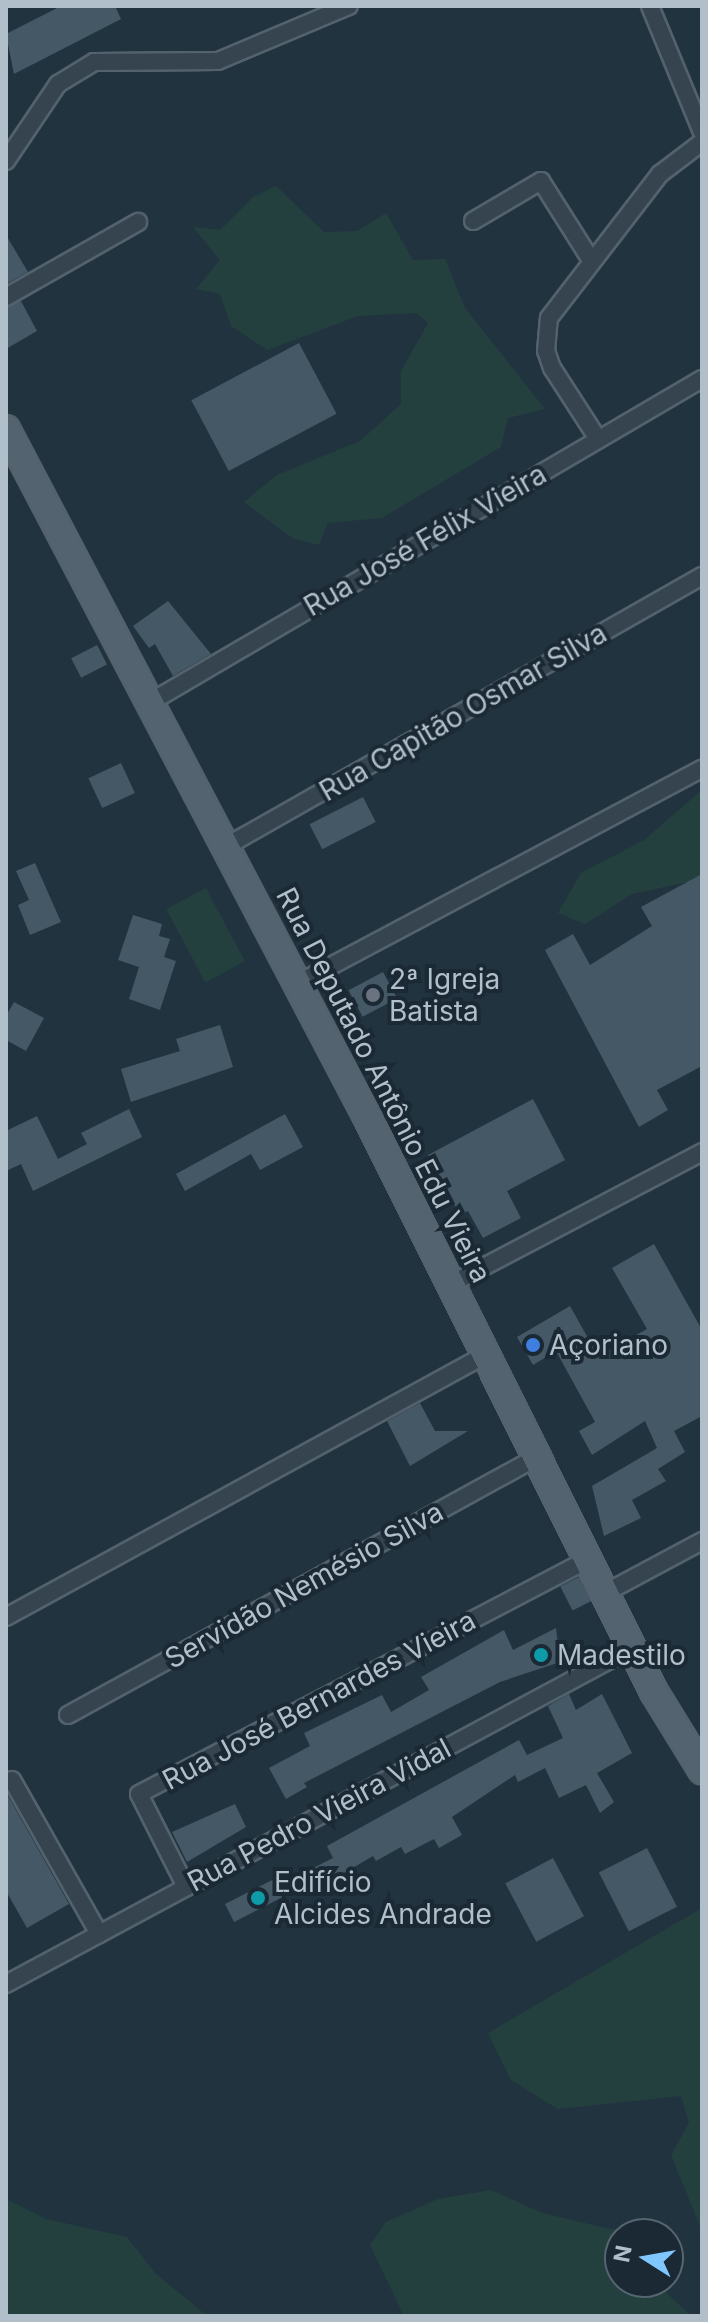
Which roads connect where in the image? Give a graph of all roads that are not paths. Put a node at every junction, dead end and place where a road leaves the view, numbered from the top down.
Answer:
1 (349, 6) edge
2 (650, 6) edge
3 (696, 109) edge
4 (702, 132) edge
5 (702, 142) edge
6 (6, 161) edge
7 (473, 221) dead end
8 (138, 222) dead end
9 (591, 260) junction
10 (6, 297) edge
11 (702, 379) edge
12 (6, 429) edge
13 (598, 439) junction
14 (702, 576) edge
15 (149, 703) junction
16 (702, 769) edge
17 (225, 847) junction
18 (297, 984) junction
19 (702, 1152) edge
20 (451, 1284) junction
21 (487, 1354) junction
22 (539, 1456) junction
23 (702, 1541) edge
24 (591, 1558) junction
25 (607, 1592) junction
26 (6, 1617) edge
27 (632, 1648) junction
28 (68, 1715) dead end
29 (702, 1770) edge
30 (12, 1780) dead end
31 (186, 1887) junction
32 (99, 1934) junction
33 (6, 1984) edge

1 - 6 street
2 - 3 street
3 - 4 street
5 - 9 street
7 - 9 street
8 - 10 street
9 - 13 street
11 - 13 street, Rua José Félix Vieira
12 - 15 main road, Rua Deputado Antônio Edu Vieira
13 - 15 street, Rua José Félix Vieira
14 - 17 street, Rua Capitão Osmar Silva
15 - 17 main road, Rua Deputado Antônio Edu Vieira
16 - 18 street
17 - 18 main road, Rua Deputado Antônio Edu Vieira
18 - 20 main road, Rua Deputado Antônio Edu Vieira
19 - 20 street
20 - 21 main road, Rua Deputado Antônio Edu Vieira
21 - 22 main road, Rua Deputado Antônio Edu Vieira
21 - 26 street
22 - 24 main road, Rua Deputado Antônio Edu Vieira
22 - 28 street, Servidão Nemésio Silva
23 - 25 street
24 - 25 main road, Rua Deputado Antônio Edu Vieira
24 - 31 street, Rua José Bernardes Vieira
25 - 27 main road, Rua Deputado Antônio Edu Vieira
27 - 29 main road, Rua Deputado Antônio Edu Vieira
27 - 31 street, Rua Pedro Vieira Vidal
30 - 32 street
31 - 32 street, Rua Pedro Vieira Vidal
32 - 33 street, Rua Pedro Vieira Vidal

